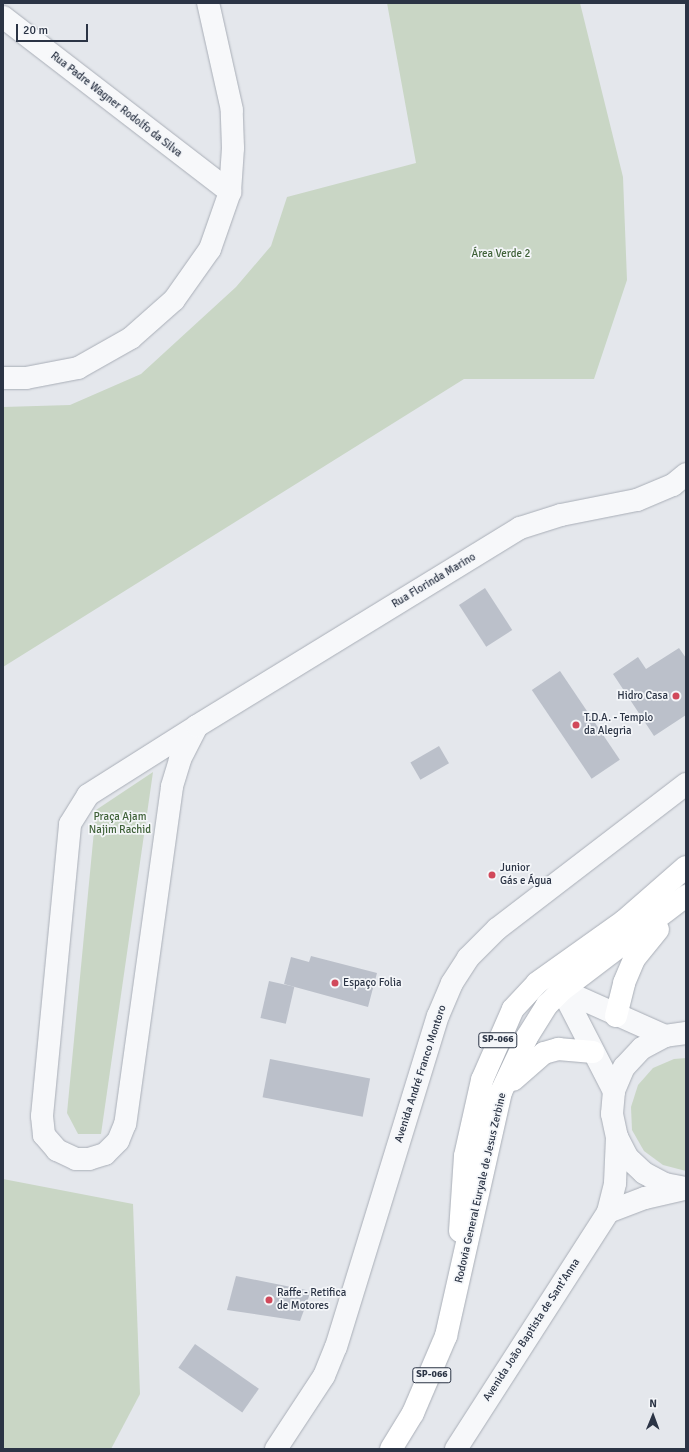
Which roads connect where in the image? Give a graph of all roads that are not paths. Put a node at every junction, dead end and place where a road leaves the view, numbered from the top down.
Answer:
1 (208, 3) edge
2 (3, 18) edge
3 (230, 192) junction
4 (3, 378) edge
5 (686, 474) edge
6 (196, 726) junction
7 (686, 784) edge
8 (686, 867) edge
9 (686, 896) edge
10 (686, 900) edge
11 (624, 921) junction
12 (562, 990) junction
13 (513, 1009) junction
14 (616, 1016) junction
15 (676, 1035) edge
16 (592, 1052) junction
17 (614, 1091) junction
18 (502, 1092) junction
19 (617, 1137) junction
20 (686, 1188) edge
21 (608, 1212) junction
22 (458, 1294) junction
23 (276, 1449) edge
24 (392, 1449) edge
25 (456, 1449) edge

1 - 3 street
2 - 3 street, Rua Padre Wagner Rodolfo da Silva
3 - 4 street
5 - 6 street, Rua Florinda Marino
6 - 6 street
7 - 23 street, Avenida André Franco Montoro
8 - 11 main road, Rodovia General Euryale de Jesus Zerbine / SP-066
9 - 12 main road, Rodovia General Euryale de Jesus Zerbine / SP-066
10 - 14 main road
11 - 12 main road
11 - 13 main road, Rodovia General Euryale de Jesus Zerbine / SP-066
12 - 13 main road
12 - 14 street
12 - 16 street
12 - 18 main road, Rodovia General Euryale de Jesus Zerbine / SP-066
13 - 22 main road, Rodovia General Euryale de Jesus Zerbine / SP-066
14 - 15 street
15 - 17 street
16 - 17 street
16 - 18 main road
17 - 19 street
18 - 22 main road, Rodovia General Euryale de Jesus Zerbine / SP-066
19 - 20 street
19 - 21 street, Avenida João Baptista de Sant'Anna
20 - 21 street
21 - 25 street, Avenida João Baptista de Sant'Anna
22 - 24 main road, Rodovia General Euryale de Jesus Zerbine / SP-066

